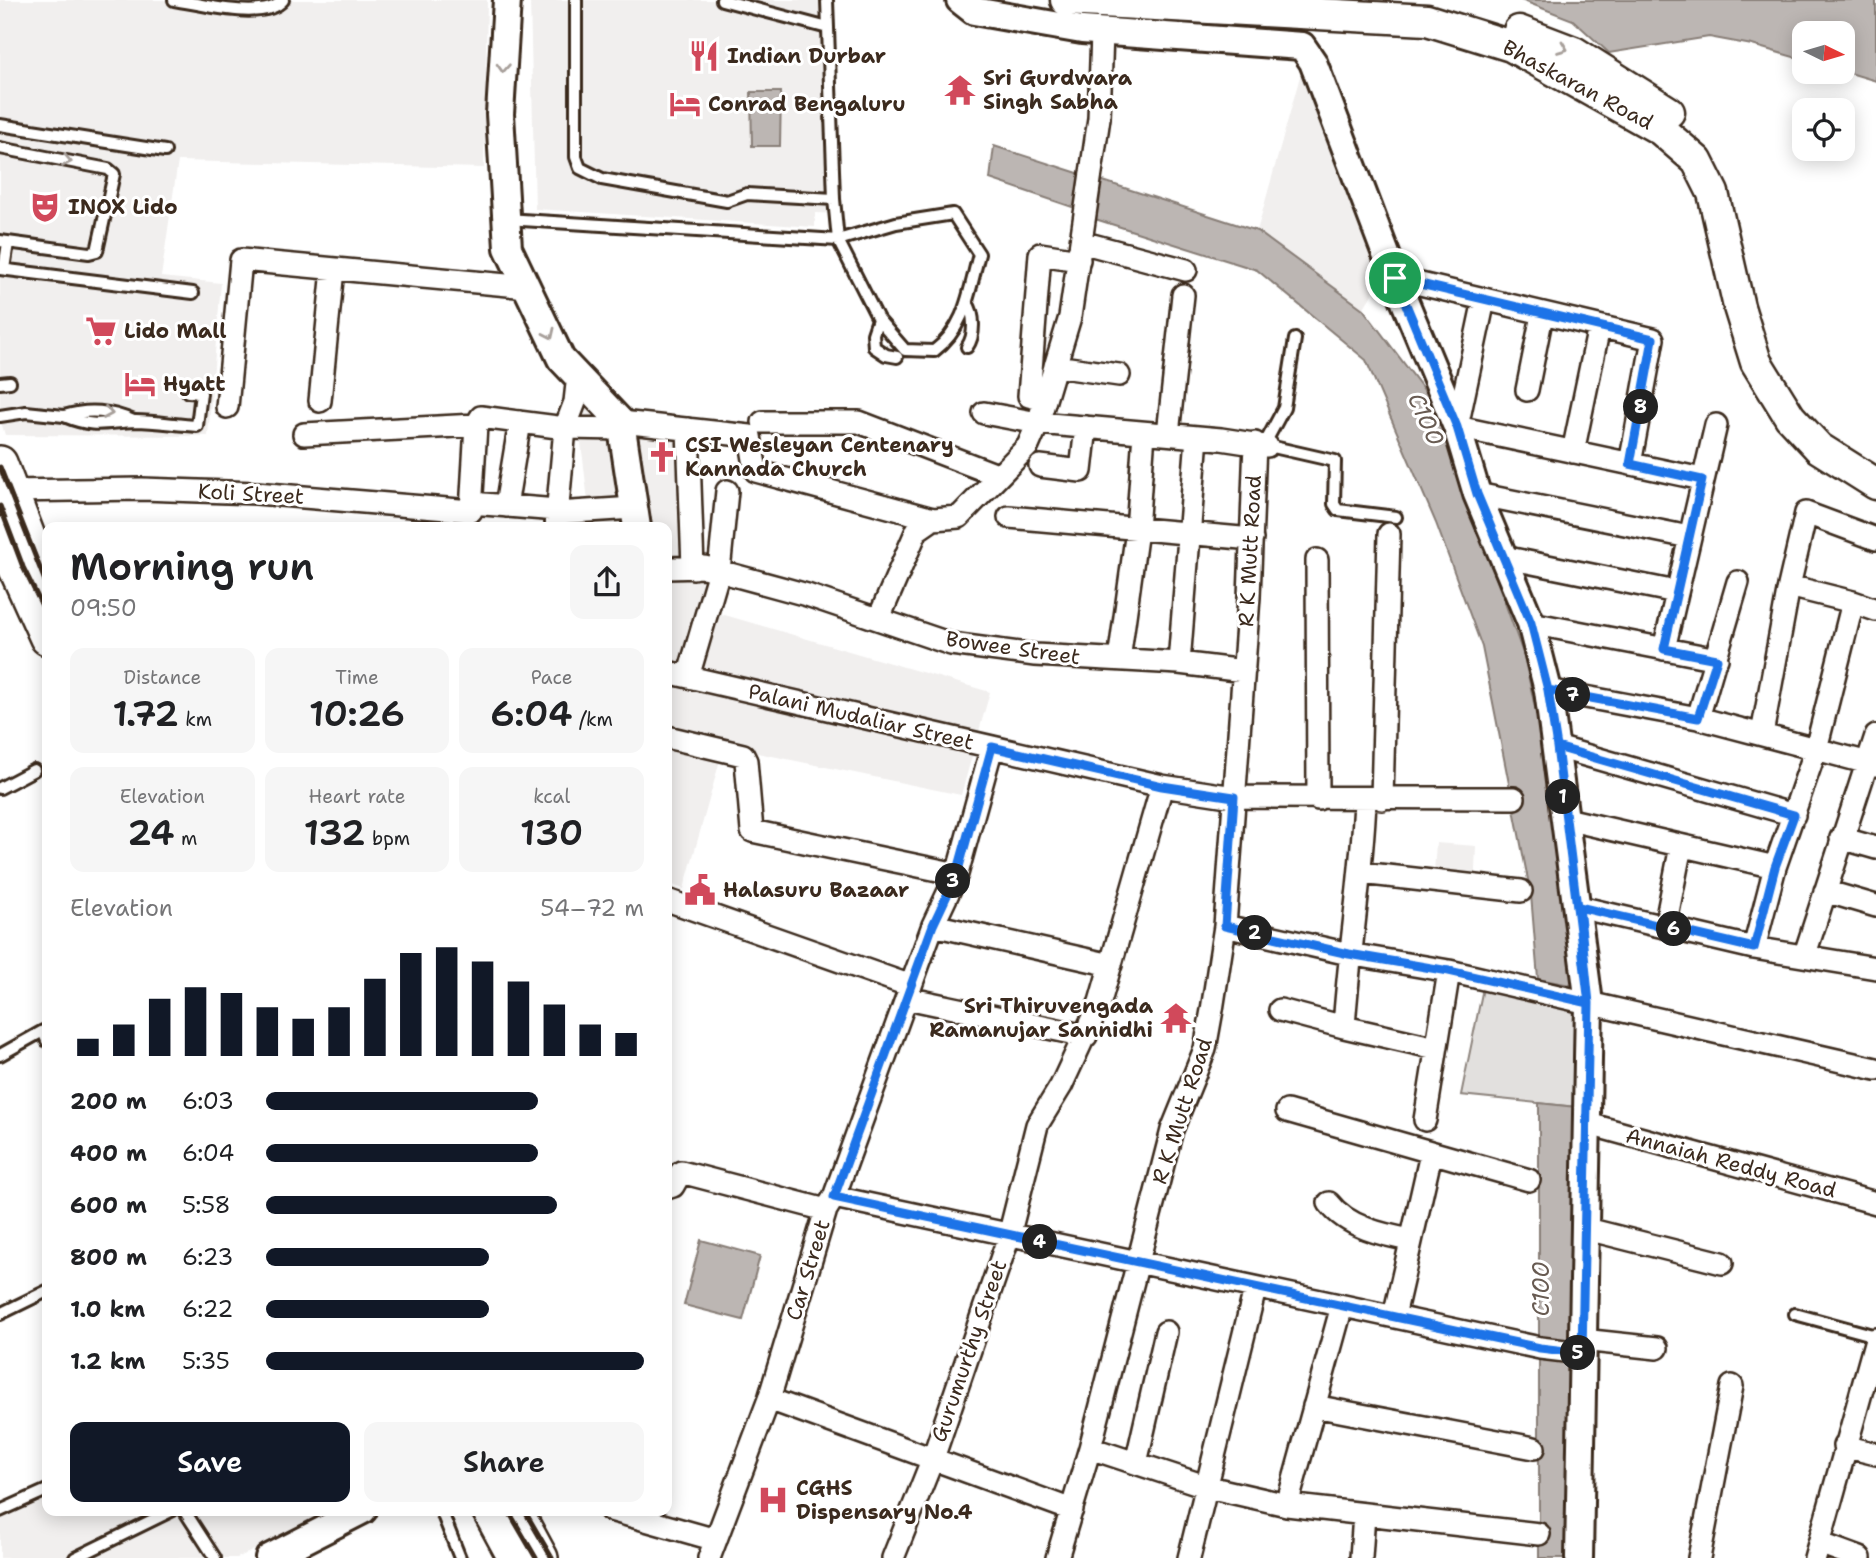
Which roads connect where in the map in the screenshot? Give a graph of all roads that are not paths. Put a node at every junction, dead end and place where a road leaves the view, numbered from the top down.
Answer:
1 (174, 0) edge
2 (283, 0) edge
3 (507, 0) edge
4 (576, 0) edge
5 (722, 0) edge
6 (827, 0) edge
7 (960, 0) edge
8 (1066, 0) edge
9 (1379, 0) edge
10 (828, 28) junction
11 (1102, 33) junction
12 (1665, 121) junction
13 (0, 125) edge
14 (0, 148) edge
15 (165, 151) dead end
16 (834, 200) junction
17 (506, 219) junction
18 (838, 240) junction
19 (4, 242) edge
20 (1080, 251) junction
21 (2, 269) edge
22 (333, 269) junction
23 (1186, 270) dead end
24 (1395, 278) junction
25 (528, 288) junction
26 (193, 293) dead end
27 (1183, 295) dead end
28 (1484, 300) junction
29 (969, 306) junction
30 (1542, 315) junction
31 (878, 319) junction
32 (1599, 327) junction
33 (1295, 339) dead end
34 (967, 347) dead end
35 (897, 357) dead end
36 (1055, 366) junction
37 (578, 375) junction
38 (1119, 375) dead end
39 (1527, 390) dead end
40 (188, 392) dead end
41 (1045, 400) junction
42 (320, 401) dead end
43 (227, 407) dead end
44 (984, 413) dead end
45 (0, 416) edge
46 (520, 422) junction
47 (763, 422) dead end
48 (1038, 423) junction
49 (476, 425) junction
50 (1716, 425) dead end
51 (621, 426) junction
52 (1086, 427) junction
53 (1457, 427) junction
54 (565, 428) junction
55 (688, 429) junction
56 (1144, 433) junction
57 (304, 434) dead end
58 (1167, 434) junction
59 (1196, 437) junction
60 (1263, 445) junction
61 (1573, 452) junction
62 (1630, 464) junction
63 (1876, 464) edge
64 (1040, 466) dead end
65 (997, 475) junction
66 (5, 477) edge
67 (1702, 480) junction
68 (1876, 484) edge
69 (727, 491) dead end
70 (1477, 494) junction
71 (506, 506) junction
72 (470, 507) edge
73 (557, 517) edge
74 (635, 517) edge
75 (1009, 517) dead end
76 (933, 519) junction
77 (1392, 525) joint
78 (1137, 530) junction
79 (0, 534) edge
80 (1190, 534) junction
81 (1689, 537) junction
82 (1252, 539) junction
83 (1876, 539) edge
84 (1503, 557) junction
85 (1317, 560) dead end
86 (672, 568) edge
87 (693, 568) junction
88 (719, 571) junction
89 (42, 573) edge
90 (1738, 582) dead end
91 (1789, 586) junction
92 (1676, 592) junction
93 (1853, 602) junction
94 (1876, 610) edge
95 (879, 618) junction
96 (1531, 623) junction
97 (42, 627) edge
98 (1664, 649) junction
99 (1717, 659) junction
100 (1119, 660) junction
101 (1179, 663) junction
102 (1244, 671) junction
103 (672, 673) edge
104 (688, 677) junction
105 (1548, 690) junction
106 (1698, 718) junction
107 (1762, 734) junction
108 (1876, 736) edge
109 (672, 738) edge
110 (992, 747) junction
111 (1557, 747) junction
112 (1815, 749) junction
113 (1871, 763) edge
114 (34, 770) dead end
115 (1162, 786) junction
116 (0, 788) edge
117 (1234, 797) junction
118 (1514, 798) dead end
119 (1318, 799) junction
120 (1373, 799) junction
121 (1794, 815) junction
122 (1566, 819) junction
123 (1841, 838) junction
124 (1681, 846) junction
125 (1876, 848) edge
126 (1775, 867) junction
127 (1361, 873) junction
128 (957, 874) junction
129 (1521, 891) dead end
130 (1825, 891) junction
131 (672, 902) edge
132 (1876, 906) edge
133 (1579, 907) junction
134 (933, 925) junction
135 (1225, 926) junction
136 (1665, 927) junction
137 (1754, 948) junction
138 (1349, 954) junction
139 (1805, 954) junction
140 (1111, 965) junction
141 (1876, 968) edge
142 (1449, 971) junction
143 (909, 992) junction
144 (1583, 1001) junction
145 (1280, 1010) dead end
146 (1344, 1027) junction
147 (42, 1032) edge
148 (1086, 1036) junction
149 (1437, 1048) junction
150 (0, 1055) edge
151 (1876, 1069) edge
152 (1287, 1111) dead end
153 (1425, 1121) dead end
154 (1585, 1123) junction
155 (1431, 1154) junction
156 (1529, 1180) dead end
157 (672, 1186) edge
158 (830, 1203) junction
159 (1329, 1203) dead end
160 (1876, 1203) edge
161 (1584, 1228) junction
162 (1009, 1236) junction
163 (1411, 1240) junction
164 (1137, 1262) junction
165 (1722, 1263) dead end
166 (1255, 1289) junction
167 (42, 1293) edge
168 (1342, 1307) junction
169 (0, 1314) edge
170 (1795, 1314) dead end
171 (1394, 1316) junction
172 (1166, 1332) dead end
173 (1875, 1344) edge
174 (1657, 1348) dead end
175 (1578, 1349) junction
176 (1732, 1385) dead end
177 (769, 1399) junction
178 (1314, 1406) junction
179 (1844, 1446) junction
180 (1090, 1448) junction
181 (1534, 1448) dead end
182 (1876, 1454) edge
183 (933, 1458) junction
184 (1136, 1463) junction
185 (1208, 1487) junction
186 (42, 1492) edge
187 (1287, 1505) junction
188 (1072, 1510) junction
189 (0, 1511) edge
190 (1364, 1514) junction
191 (161, 1516) edge
192 (188, 1516) edge
193 (351, 1516) edge
194 (444, 1516) edge
195 (492, 1516) edge
196 (518, 1516) edge
197 (626, 1516) edge
198 (1539, 1534) dead end
199 (713, 1549) edge
200 (1817, 1550) edge
201 (75, 1558) edge
202 (215, 1558) edge
203 (270, 1558) edge
204 (460, 1558) edge
205 (514, 1558) edge
206 (541, 1558) edge
207 (893, 1558) edge
208 (1057, 1558) edge
209 (1189, 1558) edge
210 (1361, 1558) edge
211 (1579, 1558) edge
212 (1699, 1558) edge
213 (1860, 1558) edge

1 - 2 lane
3 -> 17 street
4 - 16 lane
5 - 10 lane
6 - 10 lane
7 - 11 street
8 - 12 main road, Bhaskaran Road
9 -> 12 main road, Bhaskaran Road
10 - 16 lane
11 - 20 street
11 - 24 street
12 - 63 main road, Bhaskaran Road
12 - 68 main road, Bhaskaran Road
13 - 15 lane
14 -> 19 lane
16 - 18 lane
17 - 18 lane
17 - 25 street
18 - 29 lane
18 - 31 lane
19 - 21 lane
20 - 23 street
20 - 36 street
20 - 41 street
21 - 26 lane
22 - 25 street
22 - 42 street
22 - 43 street
24 - 28 street
24 - 53 street
25 -> 37 street
27 - 58 street
28 - 30 street
28 - 53 street
29 - 31 lane
29 - 34 lane
30 - 32 street
30 - 39 street
31 - 35 lane
32 - 61 street
32 - 62 street
33 - 60 lane
36 - 38 street
36 - 41 street
37 - 51 street
37 - 54 street
40 - 45 lane
41 - 48 street
44 - 48 street
46 - 49 street
46 - 54 street
46 - 71 street
47 - 65 street
48 - 52 street
48 - 65 street
49 - 57 street
49 - 72 street
50 - 67 street
51 - 54 street
51 - 55 street
51 - 74 street
52 - 56 street
52 - 64 street
53 - 61 street
53 - 70 street
54 - 73 street
55 - 76 street
55 - 87 street
56 - 58 street
56 - 78 street
58 - 59 street
59 - 60 street
59 - 80 street
60 - 77 lane
60 - 82 street, R K Mutt Road
61 - 62 street
62 - 67 street
65 - 76 street
66 - 72 street, Koli Street
66 - 89 main road
67 - 81 street
69 - 88 street
70 - 81 street
70 - 84 street
71 - 72 street, Koli Street
71 - 73 street, Koli Street
73 - 74 street, Koli Street
75 - 78 street
76 - 95 street
77 - 120 street
78 - 80 street
78 - 100 street
79 - 97 main road
80 - 82 street
80 - 101 street
81 - 92 street
82 - 102 street, R K Mutt Road
83 - 91 street
84 - 92 street
84 - 96 street
85 - 119 street
86 - 87 street, Bowee Street
87 - 88 street, Bowee Street
88 - 95 street, Bowee Street
88 - 104 street
90 - 99 street
91 - 93 street
91 - 107 street
92 - 98 street
93 - 94 street
93 - 112 street
95 - 100 street, Bowee Street
96 - 98 street
96 - 105 street
98 - 99 street
99 - 106 street
100 - 101 street, Bowee Street
101 - 102 street, Bowee Street
102 - 117 street, R K Mutt Road
103 - 104 street, Palani Mudaliar Street
104 - 110 street, Palani Mudaliar Street
105 - 106 street
105 - 111 street
106 - 107 street
107 - 112 street
108 - 113 street
109 - 128 street
110 - 115 street, Palani Mudaliar Street
110 - 128 street, Car Street
111 - 121 street
111 - 122 street
112 - 113 street
112 - 121 street
113 - 123 street
114 - 116 lane
115 - 117 street, Palani Mudaliar Street
115 - 140 street, Gurumurthy Street
117 - 119 street, Palani Mudaliar Street
117 - 135 street, R K Mutt Road
118 - 120 street, Palani Mudaliar Street
119 - 120 street, Palani Mudaliar Street
120 - 127 street
121 - 126 street
122 - 124 street
122 - 133 street
123 - 125 street
123 - 130 street
124 - 126 street
124 - 136 street
126 - 137 street
127 - 129 street
127 - 138 street
128 - 134 street, Car Street
130 - 132 street
130 - 139 street
131 - 143 street
133 - 136 street
133 - 144 street
134 - 140 street
134 - 143 street, Car Street
135 - 138 street
135 - 164 street, R K Mutt Road
136 - 137 street
137 - 139 street
138 - 142 street
138 - 146 street
139 - 141 street
140 - 148 street, Gurumurthy Street
142 - 144 street
142 - 149 street
143 - 148 street
143 - 158 street, Car Street
144 - 151 street
144 - 154 street
145 - 146 street
146 - 149 street
147 - 150 lane
148 - 162 street, Gurumurthy Street
149 - 153 street
152 - 155 street
154 - 160 street, Annaiah Reddy Road
154 - 161 street
155 - 156 street
155 - 163 street
157 - 158 street
158 - 162 street
158 - 177 street, Car Street
159 - 163 street
161 - 165 street
161 - 175 street
162 - 164 street
162 - 183 street, Gurumurthy Street
163 - 171 street
164 - 166 street
164 - 180 street, R K Mutt Road
166 - 168 street
166 - 185 street
167 - 169 lane
168 - 171 street
168 - 178 street
170 - 173 lane
171 - 175 street
172 - 184 street
173 - 179 street
174 - 175 street
175 - 211 street
176 - 212 street
177 - 183 street
177 - 199 street, Car Street
178 - 181 street
178 - 187 street
179 - 182 street
179 - 200 street
180 - 184 street
180 - 188 street, R K Mutt Road
183 - 188 street
183 - 207 street, Gurumurthy Street
184 - 185 street
185 - 187 street
185 - 209 street
186 - 189 lane
187 - 190 street
188 - 208 street, R K Mutt Road
190 - 198 street
190 - 210 street
191 - 201 lane
192 - 202 lane
193 - 203 street
194 - 204 lane
195 - 205 main road
196 - 206 main road
197 - 199 street
200 - 213 street

